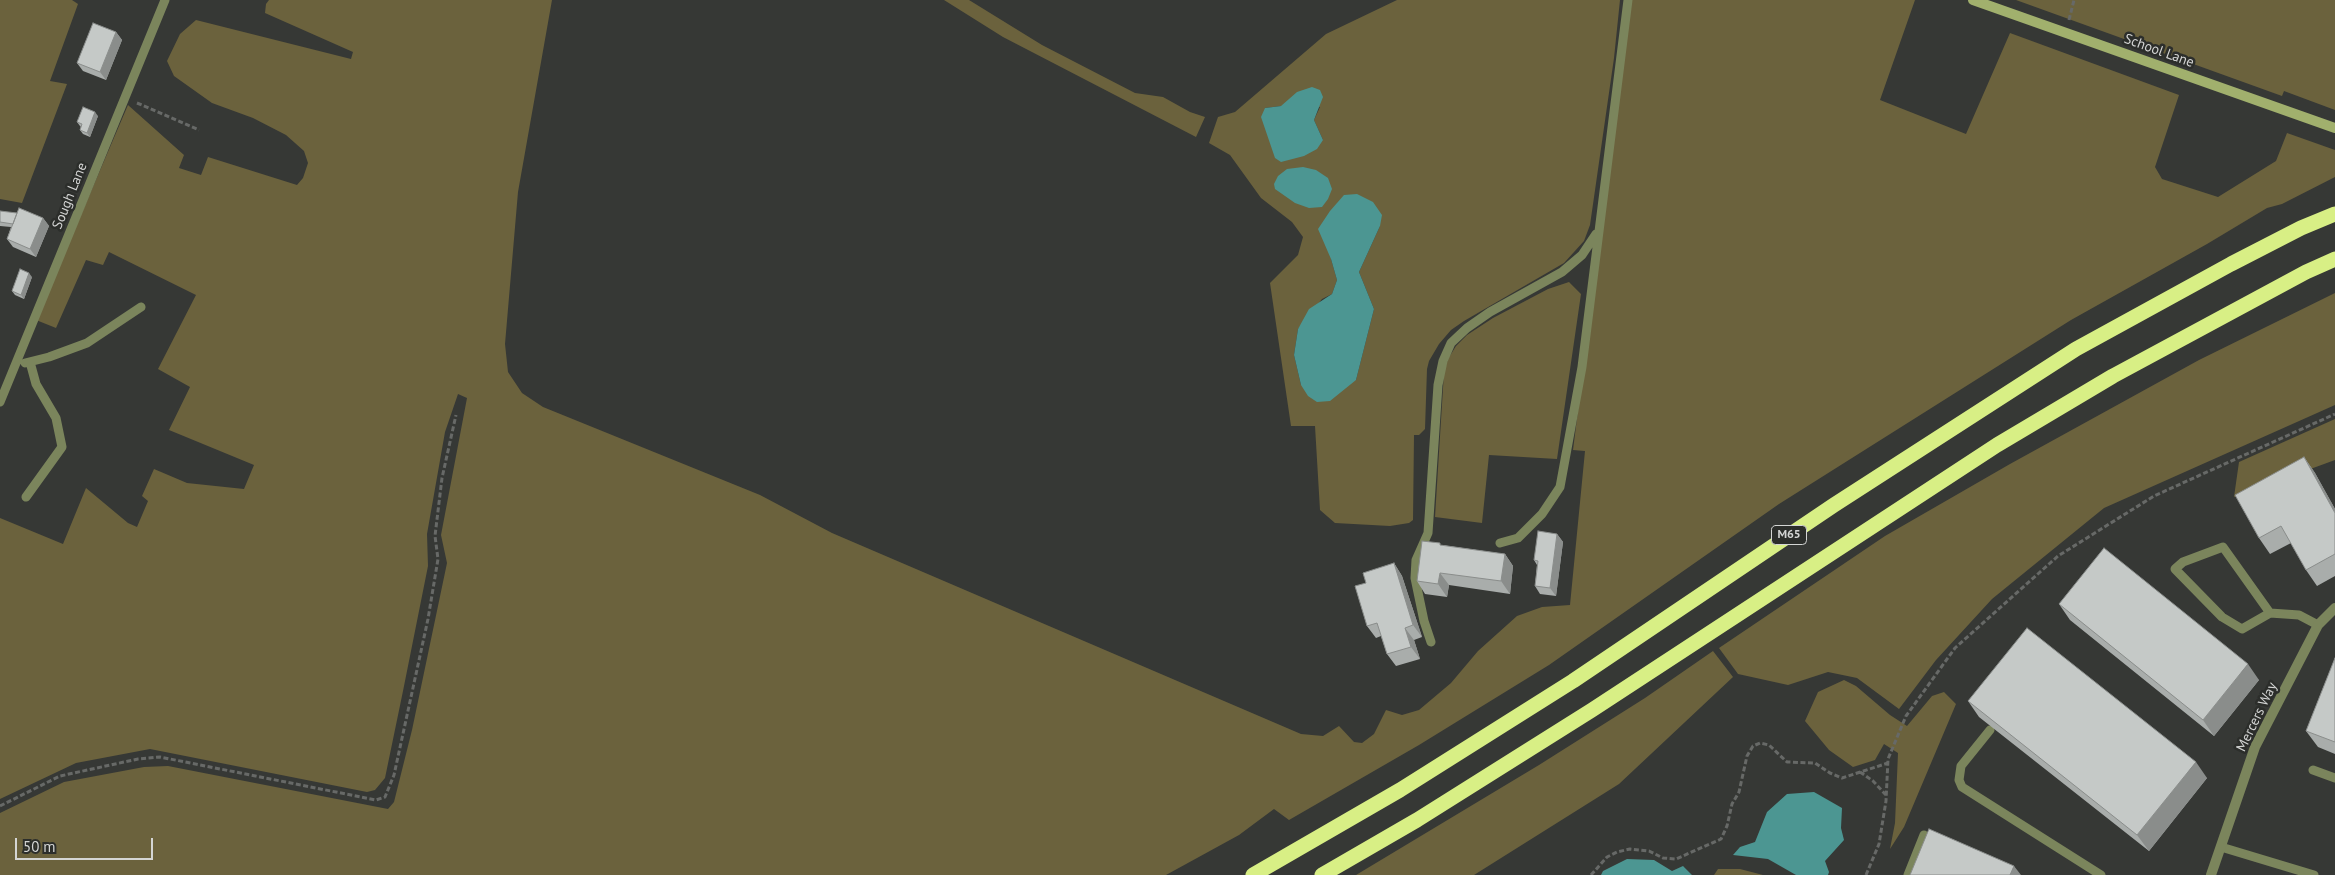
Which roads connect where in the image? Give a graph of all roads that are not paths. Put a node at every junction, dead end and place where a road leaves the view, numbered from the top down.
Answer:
1 (165, 0) edge
2 (1628, 0) edge
3 (1973, 0) edge
4 (2335, 128) edge
5 (2335, 214) edge
6 (1599, 229) junction
7 (2335, 259) edge
8 (141, 308) dead end
9 (30, 362) junction
10 (15, 365) junction
11 (0, 402) edge
12 (26, 497) dead end
13 (1500, 543) dead end
14 (2335, 608) edge
15 (2270, 613) junction
16 (2318, 624) junction
17 (1431, 642) dead end
18 (1990, 730) edge
19 (2313, 770) dead end
20 (2335, 778) edge
21 (1924, 835) edge
22 (2221, 847) junction
23 (1253, 875) edge
24 (1322, 875) edge
25 (1908, 875) edge
26 (2101, 875) edge
27 (2211, 875) edge
28 (2314, 875) edge

1 - 10 lane, Sough Lane
2 - 6 lane
3 - 4 main road, School Lane
5 - 23 highway, M65
6 - 13 lane
6 - 17 lane
7 - 24 highway
8 - 9 lane
9 - 10 lane
9 - 12 lane
10 - 11 lane, Sough Lane
14 - 16 street, Mercers Way
15 - 15 lane
15 - 16 lane
16 - 22 street, Mercers Way
18 - 26 lane
19 - 20 lane
21 - 25 lane
22 - 27 street, Mercers Way
22 - 28 lane

